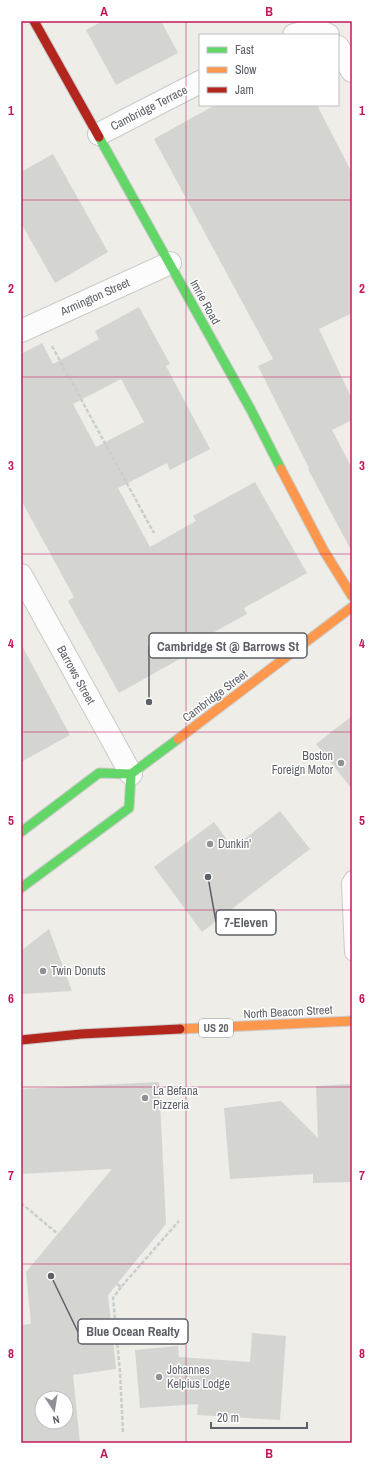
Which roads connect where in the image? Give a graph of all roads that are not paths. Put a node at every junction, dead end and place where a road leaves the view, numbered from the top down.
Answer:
1 (34, 21) edge
2 (298, 34) edge
3 (325, 34) edge
4 (339, 49) edge
5 (352, 71) edge
6 (199, 83) edge
7 (99, 134) junction
8 (170, 263) junction
9 (21, 330) edge
10 (21, 575) edge
11 (352, 596) edge
12 (352, 607) edge
13 (131, 774) junction
14 (21, 832) edge
15 (352, 878) edge
16 (21, 888) edge
17 (352, 953) edge
18 (352, 1021) edge
19 (28, 1030) dead end
20 (81, 1034) junction
21 (21, 1040) edge

1 - 7 main road, Imrie Road
2 - 3 street
4 - 5 street
6 - 7 street, Cambridge Terrace
7 - 8 main road, Imrie Road
8 - 9 street, Armington Street
8 - 11 main road, Imrie Road
10 - 13 street, Barrows Street
12 - 13 main road, Cambridge Street
13 - 14 main road
13 - 16 main road
15 - 17 lane
18 - 20 main road, North Beacon Street / US 20
19 - 20 main road, North Beacon Street / US 20
20 - 21 main road, North Beacon Street / US 20

